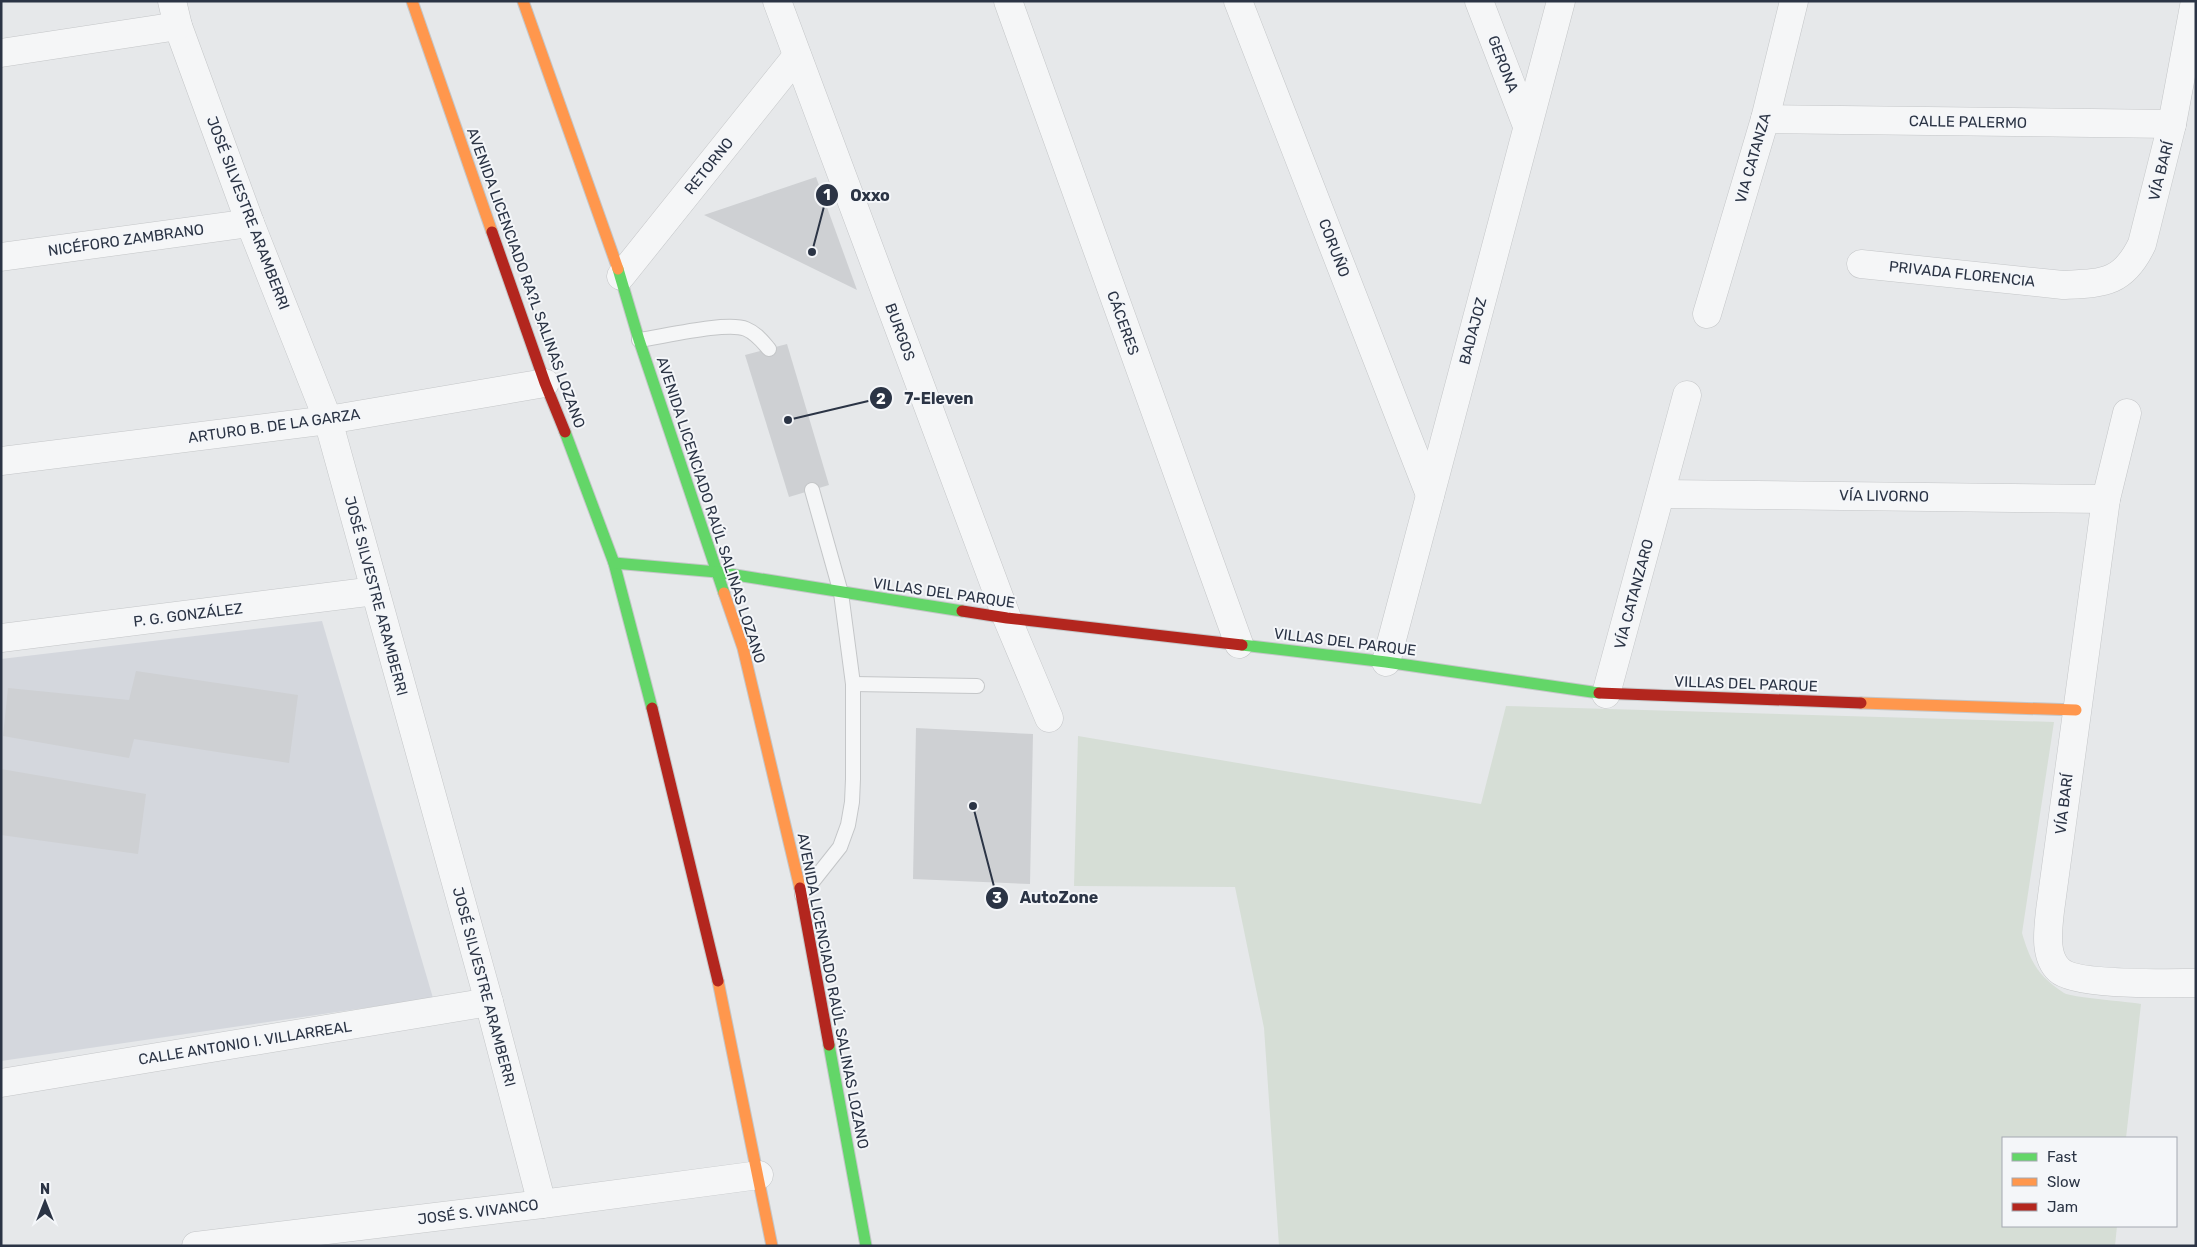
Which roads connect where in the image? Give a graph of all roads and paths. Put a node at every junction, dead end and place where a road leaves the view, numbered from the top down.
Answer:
1 (412, 1) edge
2 (523, 1) edge
3 (777, 1) edge
4 (1008, 1) edge
5 (1238, 1) edge
6 (1479, 1) edge
7 (1561, 1) edge
8 (1794, 1) edge
9 (2195, 1) edge
10 (175, 14) edge
11 (1, 53) edge
12 (797, 56) junction
13 (1765, 119) junction
14 (2172, 124) junction
15 (1527, 126) junction
16 (250, 223) junction
17 (1, 257) edge
18 (1861, 264) dead end
19 (621, 276) junction
20 (2063, 285) joint
21 (1707, 314) dead end
22 (639, 340) junction
23 (769, 349) dead end
24 (545, 383) junction
25 (1687, 395) dead end
26 (2127, 413) dead end
27 (328, 420) junction
28 (1, 461) edge
29 (812, 490) dead end
30 (1661, 494) junction
31 (1430, 495) junction
32 (2106, 499) junction
33 (614, 563) junction
34 (717, 572) junction
35 (375, 591) junction
36 (841, 593) junction
37 (1007, 618) junction
38 (1, 638) edge
39 (1239, 644) junction
40 (1386, 662) junction
41 (854, 684) junction
42 (977, 686) dead end
43 (1606, 694) junction
44 (2076, 710) junction
45 (1048, 718) dead end
46 (802, 895) junction
47 (2196, 983) edge
48 (489, 1002) junction
49 (1, 1083) edge
50 (759, 1175) junction
51 (542, 1204) junction
52 (196, 1246) edge
53 (772, 1246) edge
54 (866, 1246) edge

1 - 24 main road, AVENIDA LICENCIADO RA?L SALINAS LOZANO
2 - 19 main road, AVENIDA LICENCIADO RAÚL SALINAS LOZANO
3 - 12 street, BURGOS
4 - 39 street, CÁCERES
5 - 31 street, CORUÑO
6 - 15 street, GERONA
7 - 15 street, BADAJOZ
8 - 13 street, VIA CATANZA
9 - 14 street, VÍA BARÍ
10 - 11 street
10 - 16 street, JOSÉ SILVESTRE ARAMBERRI
12 - 19 street, RETORNO
12 - 37 street, BURGOS
13 - 14 street, CALLE PALERMO
13 - 21 street, VIA CATANZA
14 - 20 street, VÍA BARÍ
15 - 31 street, BADAJOZ
16 - 17 street, NICÉFORO ZAMBRANO
16 - 27 street, JOSÉ SILVESTRE ARAMBERRI
18 - 20 street, PRIVADA FLORENCIA
19 - 22 main road, AVENIDA LICENCIADO RAÚL SALINAS LOZANO
22 - 23 lane
22 - 34 main road, AVENIDA LICENCIADO RAÚL SALINAS LOZANO
24 - 27 street, ARTURO B. DE LA GARZA
24 - 33 main road, AVENIDA LICENCIADO RA?L SALINAS LOZANO
25 - 30 street, VÍA CATANZARO
26 - 32 street, VÍA BARÍ
27 - 28 street, ARTURO B. DE LA GARZA
27 - 35 street, JOSÉ SILVESTRE ARAMBERRI
29 - 36 lane
30 - 32 street, VÍA LIVORNO
30 - 43 street, VÍA CATANZARO
31 - 40 street, BADAJOZ
32 - 44 street, VÍA BARÍ
33 - 34 main road, VILLAS DEL PARQUE
33 - 50 main road
34 - 36 main road, VILLAS DEL PARQUE
34 - 46 main road, AVENIDA LICENCIADO RAÚL SALINAS LOZANO
35 - 38 street, P. G. GONZÁLEZ
35 - 48 street, JOSÉ SILVESTRE ARAMBERRI
36 - 37 main road, VILLAS DEL PARQUE
36 - 41 lane
37 - 39 main road, VILLAS DEL PARQUE
37 - 45 street, BURGOS
39 - 40 main road, VILLAS DEL PARQUE
40 - 43 main road, VILLAS DEL PARQUE
41 - 42 lane
41 - 46 lane
43 - 44 main road, VILLAS DEL PARQUE
44 - 47 street, VÍA BARÍ
46 - 54 main road, AVENIDA LICENCIADO RAÚL SALINAS LOZANO
48 - 49 street, CALLE ANTONIO I. VILLARREAL
48 - 51 street, JOSÉ SILVESTRE ARAMBERRI
50 - 51 street, JOSÉ S. VIVANCO
50 - 53 main road
51 - 52 street, JOSÉ S. VIVANCO

